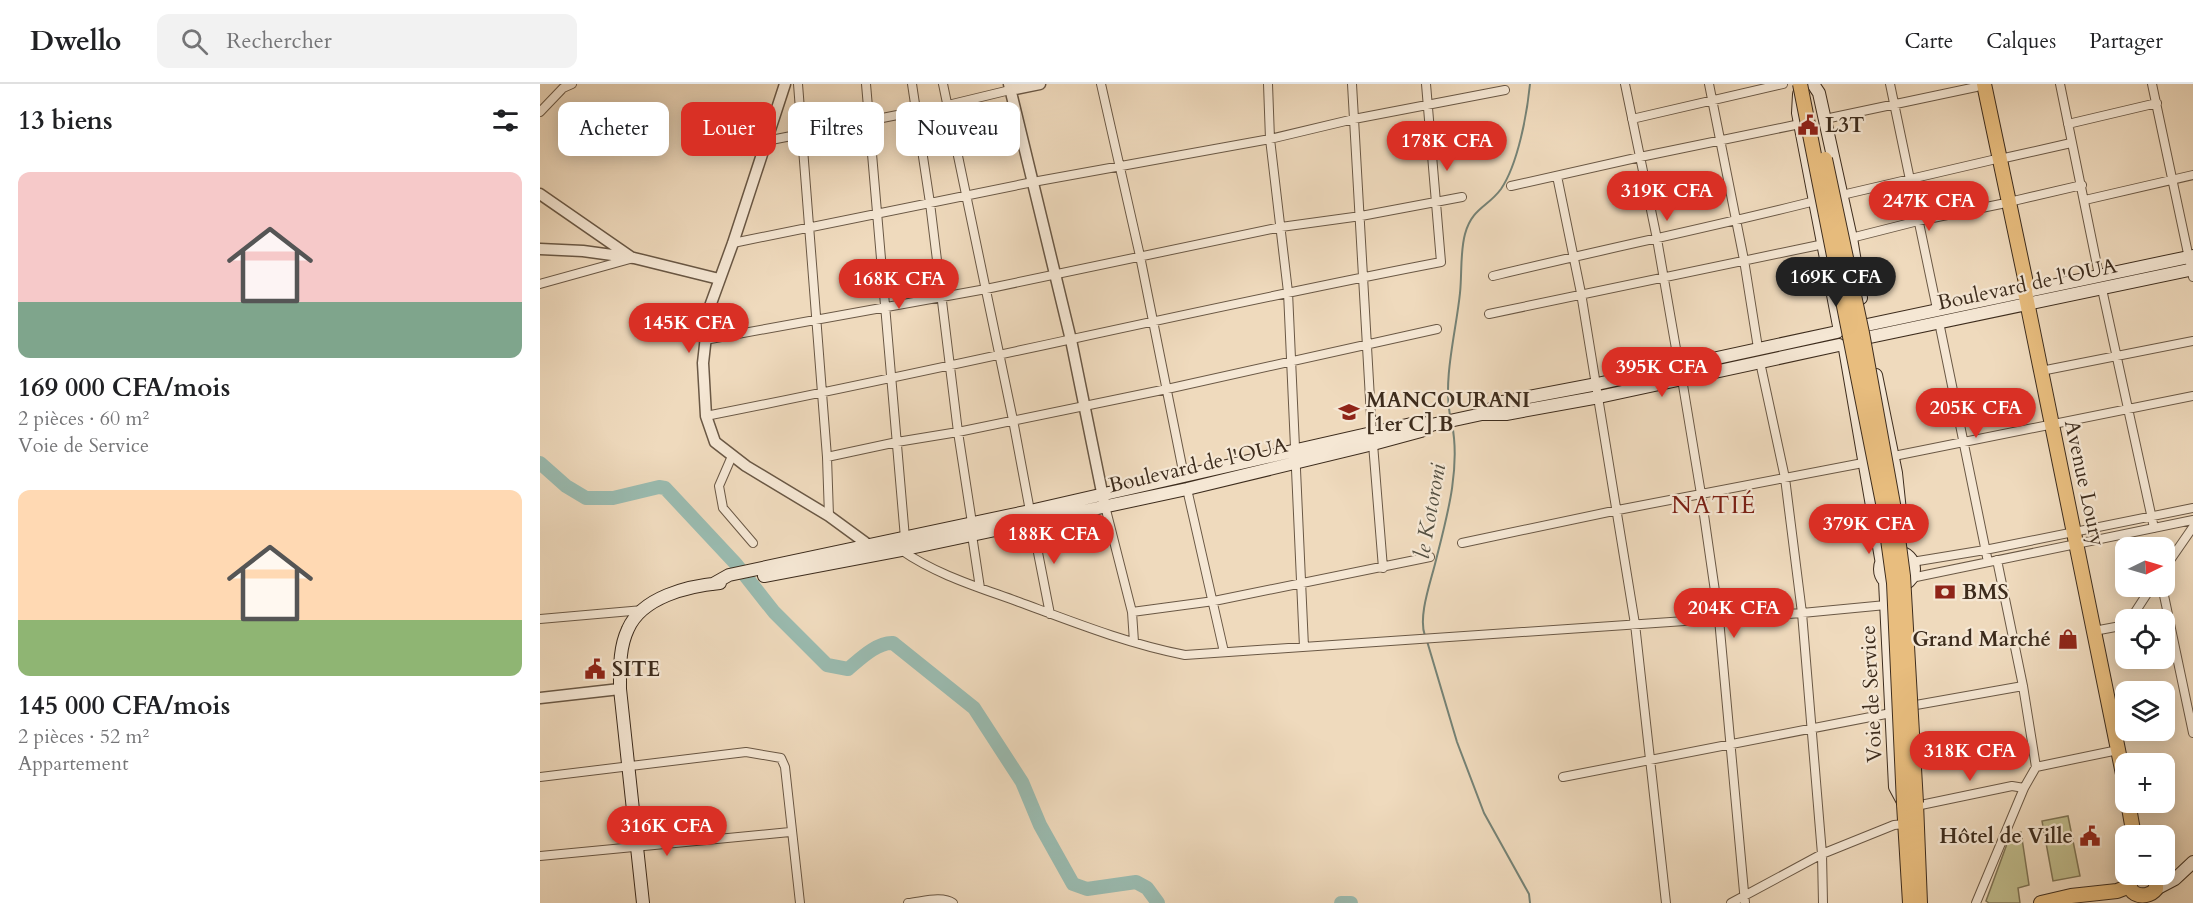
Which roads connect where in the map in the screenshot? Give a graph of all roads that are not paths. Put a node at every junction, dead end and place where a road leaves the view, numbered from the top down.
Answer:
1 (785, 84) edge
2 (798, 84) edge
3 (867, 84) edge
4 (912, 84) edge
5 (943, 84) edge
6 (1040, 84) edge
7 (1101, 84) edge
8 (1268, 84) edge
9 (1352, 84) edge
10 (1426, 84) edge
11 (1625, 84) edge
12 (1709, 84) edge
13 (1783, 84) edge
14 (1800, 84) edge
15 (1811, 84) edge
16 (1890, 84) edge
17 (2061, 84) edge
18 (2152, 84) edge
19 (566, 85) edge
20 (1979, 85) edge
21 (1009, 87) edge
22 (1505, 90) dead end
23 (1712, 100) junction
24 (799, 102) edge
25 (868, 102) edge
26 (915, 102) edge
27 (947, 102) edge
28 (958, 102) edge
29 (1428, 104) junction
30 (1894, 104) junction
31 (2157, 104) junction
32 (776, 111) edge
33 (540, 112) edge
34 (1825, 118) junction
35 (1354, 119) junction
36 (1632, 119) junction
37 (1800, 124) junction
38 (2068, 124) junction
39 (1270, 139) junction
40 (1721, 142) junction
41 (2072, 143) junction
42 (761, 156) edge
43 (803, 156) edge
44 (872, 156) edge
45 (923, 156) edge
46 (959, 156) edge
47 (1640, 157) junction
48 (1996, 160) junction
49 (1120, 166) junction
50 (2193, 175) edge
51 (1557, 176) junction
52 (1908, 179) junction
53 (2172, 180) junction
54 (1034, 182) junction
55 (2082, 185) junction
56 (1511, 186) dead end
57 (540, 194) edge
58 (1842, 195) junction
59 (968, 196) junction
60 (1462, 197) dead end
61 (2085, 200) junction
62 (1815, 201) junction
63 (1436, 202) junction
64 (930, 203) junction
65 (2005, 203) junction
66 (877, 214) junction
67 (1361, 216) junction
68 (1736, 221) junction
69 (1918, 221) junction
70 (809, 228) junction
71 (1281, 228) junction
72 (1851, 238) junction
73 (1657, 239) junction
74 (733, 243) junction
75 (1824, 244) junction
76 (540, 249) edge
77 (1140, 256) junction
78 (1574, 256) junction
79 (2191, 256) edge
80 (634, 258) junction
81 (1744, 260) junction
82 (2192, 272) edge
83 (1054, 274) junction
84 (2099, 275) junction
85 (1493, 276) dead end
86 (1663, 276) junction
87 (1364, 277) junction
88 (719, 279) junction
89 (540, 284) edge
90 (986, 289) junction
91 (2102, 289) junction
92 (1288, 292) junction
93 (1581, 293) junction
94 (943, 297) junction
95 (2026, 298) junction
96 (886, 308) junction
97 (1489, 314) dead end
98 (1938, 316) junction
99 (816, 320) junction
100 (1154, 322) junction
101 (1437, 329) dead end
102 (1868, 331) junction
103 (1840, 338) junction
104 (705, 340) junction
105 (1071, 340) junction
106 (2193, 341) edge
107 (1367, 343) junction
108 (1758, 348) junction
109 (2115, 355) junction
110 (999, 356) junction
111 (1291, 360) junction
112 (1760, 362) junction
113 (950, 366) junction
114 (1679, 366) junction
115 (2041, 371) junction
116 (1682, 379) junction
117 (890, 380) junction
118 (1167, 389) junction
119 (1598, 391) junction
120 (822, 394) junction
121 (2193, 396) edge
122 (1085, 406) junction
123 (2126, 408) junction
124 (706, 416) junction
125 (1013, 420) junction
126 (2052, 425) junction
127 (958, 432) junction
128 (1372, 439) junction
129 (897, 442) junction
130 (1963, 442) junction
131 (732, 456) junction
132 (1893, 456) junction
133 (827, 457) junction
134 (1296, 457) junction
135 (1866, 462) junction
136 (1184, 476) junction
137 (1785, 478) junction
138 (1187, 489) junction
139 (1701, 494) junction
140 (1104, 500) junction
141 (2193, 508) edge
142 (1618, 510) junction
143 (2152, 515) junction
144 (830, 516) junction
145 (1031, 516) junction
146 (2193, 520) edge
147 (2193, 527) edge
148 (2154, 528) junction
149 (972, 529) junction
150 (905, 538) junction
151 (2075, 538) junction
152 (753, 543) dead end
153 (1462, 543) dead end
154 (901, 550) junction
155 (1985, 550) junction
156 (871, 551) junction
157 (2175, 553) edge
158 (1430, 557) dead end
159 (1908, 558) junction
160 (1992, 561) junction
161 (1882, 564) junction
162 (1383, 568) junction
163 (1885, 581) junction
164 (1909, 581) junction
165 (1302, 584) junction
166 (980, 588) junction
167 (2164, 597) edge
168 (1214, 601) junction
169 (1886, 605) junction
170 (643, 610) junction
171 (1132, 612) junction
172 (1802, 613) junction
173 (1050, 614) junction
174 (540, 619) edge
175 (1719, 619) junction
176 (1635, 624) junction
177 (2115, 627) edge
178 (2094, 631) junction
179 (1134, 642) junction
180 (1304, 647) junction
181 (1224, 652) junction
182 (2023, 686) junction
183 (620, 689) junction
184 (540, 698) edge
185 (1916, 705) junction
186 (1891, 713) junction
187 (1811, 729) junction
188 (2193, 733) edge
189 (1731, 745) junction
190 (2118, 750) junction
191 (2119, 753) edge
192 (1650, 760) junction
193 (2036, 766) junction
194 (629, 767) junction
195 (540, 777) edge
196 (1563, 777) dead end
197 (2024, 788) junction
198 (1912, 804) junction
199 (1905, 824) junction
200 (790, 832) junction
201 (637, 846) junction
202 (1822, 854) junction
203 (540, 856) edge
204 (2193, 862) edge
205 (2147, 890) edge
206 (1745, 899) edge
207 (643, 903) edge
208 (800, 903) edge
209 (908, 903) edge
210 (953, 903) edge
211 (1666, 903) edge
212 (1731, 903) edge
213 (1823, 903) edge
214 (1910, 903) edge
215 (1920, 903) edge
216 (1976, 903) edge
217 (2041, 903) edge
218 (2091, 903) edge

1 - 32 street
2 - 24 street
3 - 25 street
4 - 26 street
5 - 27 street
6 - 21 street
7 - 49 street
8 - 39 street
9 - 35 street
10 - 29 street
11 - 36 street
12 - 23 street
13 - 23 street
14 - 37 main road
14 - 198 main road, bridge
15 - 34 main road
15 - 198 main road, bridge
16 - 30 street
17 - 38 street
18 - 31 street
19 - 33 street
20 - 30 street
20 - 48 main road, Avenue Loury
21 - 28 street
21 - 54 street
22 - 29 street
23 - 36 street
23 - 40 street
29 - 35 street
29 - 63 street
30 - 34 street
30 - 52 street
31 - 38 street
31 - 53 street
34 - 58 main road
35 - 39 street
35 - 67 street
36 - 47 street
37 - 40 street
37 - 62 main road
38 - 41 street
39 - 49 street
39 - 71 street
40 - 47 street
40 - 68 street
41 - 48 street
41 - 55 street
42 - 74 street
43 - 70 street
44 - 66 street
45 - 64 street
46 - 59 street
47 - 51 street
47 - 73 street
48 - 52 street
48 - 65 main road, Avenue Loury
49 - 54 street
49 - 77 street
50 - 53 street
51 - 56 street
51 - 78 street
52 - 58 street
52 - 69 street
53 - 61 street
53 - 79 street
54 - 59 street
54 - 83 street
55 - 61 street
55 - 65 street
57 - 80 street
58 - 72 main road
59 - 64 street
59 - 90 street
60 - 63 street
61 - 84 street
62 - 68 street
62 - 75 main road
63 - 67 street
63 - 87 street
64 - 66 street
64 - 94 street
65 - 69 street
65 - 95 main road, Avenue Loury
66 - 70 street
66 - 96 street
67 - 71 street
67 - 87 street
68 - 73 street
68 - 81 street
69 - 72 street
69 - 98 street
70 - 74 street
70 - 99 street
71 - 77 street
71 - 92 street
72 - 102 main road
73 - 78 street
73 - 86 street
74 - 88 street
75 - 81 street
75 - 103 main road
76 - 80 street
77 - 83 street
77 - 100 street
78 - 85 street
78 - 93 street
79 - 82 street
79 - 84 main road
80 - 88 street
80 - 89 street
81 - 86 street
81 - 108 street
82 - 91 main road, Boulevard de l'OUA
83 - 90 street
83 - 105 street
84 - 95 main road
86 - 93 street
86 - 114 street
87 - 92 street
87 - 107 street
88 - 104 street
90 - 94 street
90 - 110 street
91 - 95 main road, Boulevard de l'OUA
91 - 109 street
92 - 100 street
92 - 111 street
93 - 97 street
93 - 119 street
94 - 96 street
94 - 113 street
95 - 98 main road, Boulevard de l'OUA
95 - 115 main road, Avenue Loury
96 - 99 street
96 - 117 street
98 - 102 main road, Boulevard de l'OUA
98 - 130 street
99 - 104 street
99 - 120 street
100 - 105 street
100 - 118 street
101 - 107 street
102 - 103 main road
102 - 103 main road
102 - 132 main road
103 - 108 main road
103 - 112 main road
103 - 135 main road
104 - 124 street
105 - 110 street
105 - 122 street
106 - 109 street
107 - 111 street
107 - 128 street
108 - 114 main road
109 - 115 street
109 - 123 street
110 - 113 street
110 - 125 street
111 - 118 street
111 - 134 street
112 - 116 main road
112 - 137 street
113 - 117 street
113 - 127 street
114 - 119 main road
115 - 126 main road, Avenue Loury
116 - 119 main road
116 - 139 street
117 - 120 street
117 - 129 street
118 - 122 street
118 - 136 street
119 - 128 main road, Boulevard de l'OUA
119 - 142 street
120 - 124 street
120 - 133 street
121 - 123 street
122 - 125 street
122 - 140 street
123 - 126 street
123 - 143 street
124 - 131 street
125 - 127 street
125 - 145 street
126 - 130 street
126 - 151 main road, Avenue Loury
127 - 129 street
127 - 149 street
128 - 134 main road, Boulevard de l'OUA
128 - 162 street
129 - 133 street
129 - 150 street
130 - 132 street
130 - 155 street
131 - 144 street
131 - 152 street
132 - 135 street
132 - 159 main road
133 - 144 street
134 - 136 main road
134 - 138 main road, Boulevard de l'OUA
134 - 165 street
135 - 137 street
135 - 161 main road
136 - 140 main road
137 - 139 street
137 - 172 street
138 - 140 main road, Boulevard de l'OUA
138 - 168 street
139 - 142 street
139 - 175 street
140 - 145 main road, Boulevard de l'OUA
140 - 171 street
141 - 143 street
142 - 153 street
142 - 176 street
143 - 148 street
143 - 151 street
144 - 156 street
145 - 149 main road, Boulevard de l'OUA
145 - 173 street
146 - 148 street
147 - 157 street
148 - 151 street
149 - 150 main road
149 - 154 main road, Boulevard de l'OUA
149 - 166 street
150 - 156 main road
151 - 155 street
151 - 160 street
151 - 178 main road, Avenue Loury
154 - 156 main road, Boulevard de l'OUA
154 - 166 street
155 - 159 street
155 - 160 street
156 - 170 main road, Boulevard de l'OUA
158 - 162 street
159 - 161 main road
159 - 164 main road
160 - 164 street
160 - 182 street
161 - 163 main road
162 - 165 street
163 - 164 main road
163 - 169 main road, Voie de Service
164 - 185 main road
165 - 168 street
165 - 180 street
166 - 173 street
167 - 188 street
168 - 171 street
168 - 181 street
169 - 172 street
169 - 186 main road, Voie de Service
170 - 174 street
170 - 183 main road
171 - 179 street
172 - 175 street
172 - 187 street
173 - 179 street
175 - 176 street
175 - 189 street
176 - 180 street
176 - 192 street
177 - 178 street
178 - 190 main road, Avenue Loury
179 - 181 street
180 - 181 street
182 - 185 street
182 - 193 street
183 - 184 street
183 - 194 main road
185 - 198 main road
186 - 187 street
186 - 198 main road, Voie de Service
187 - 189 street
187 - 202 street
189 - 192 street
189 - 206 street
190 - 191 main road, Avenue Loury
190 - 193 street
192 - 196 street
192 - 211 street
193 - 197 street
194 - 195 street
194 - 200 street
194 - 201 main road
197 - 198 street
197 - 216 street
198 - 199 main road
198 - 215 main road
199 - 202 street
199 - 214 main road
200 - 201 street
200 - 208 street
201 - 203 street
201 - 207 main road
202 - 206 street
202 - 213 street
204 - 205 main road
205 - 217 main road
205 - 218 main road
206 - 212 street
209 - 210 street

